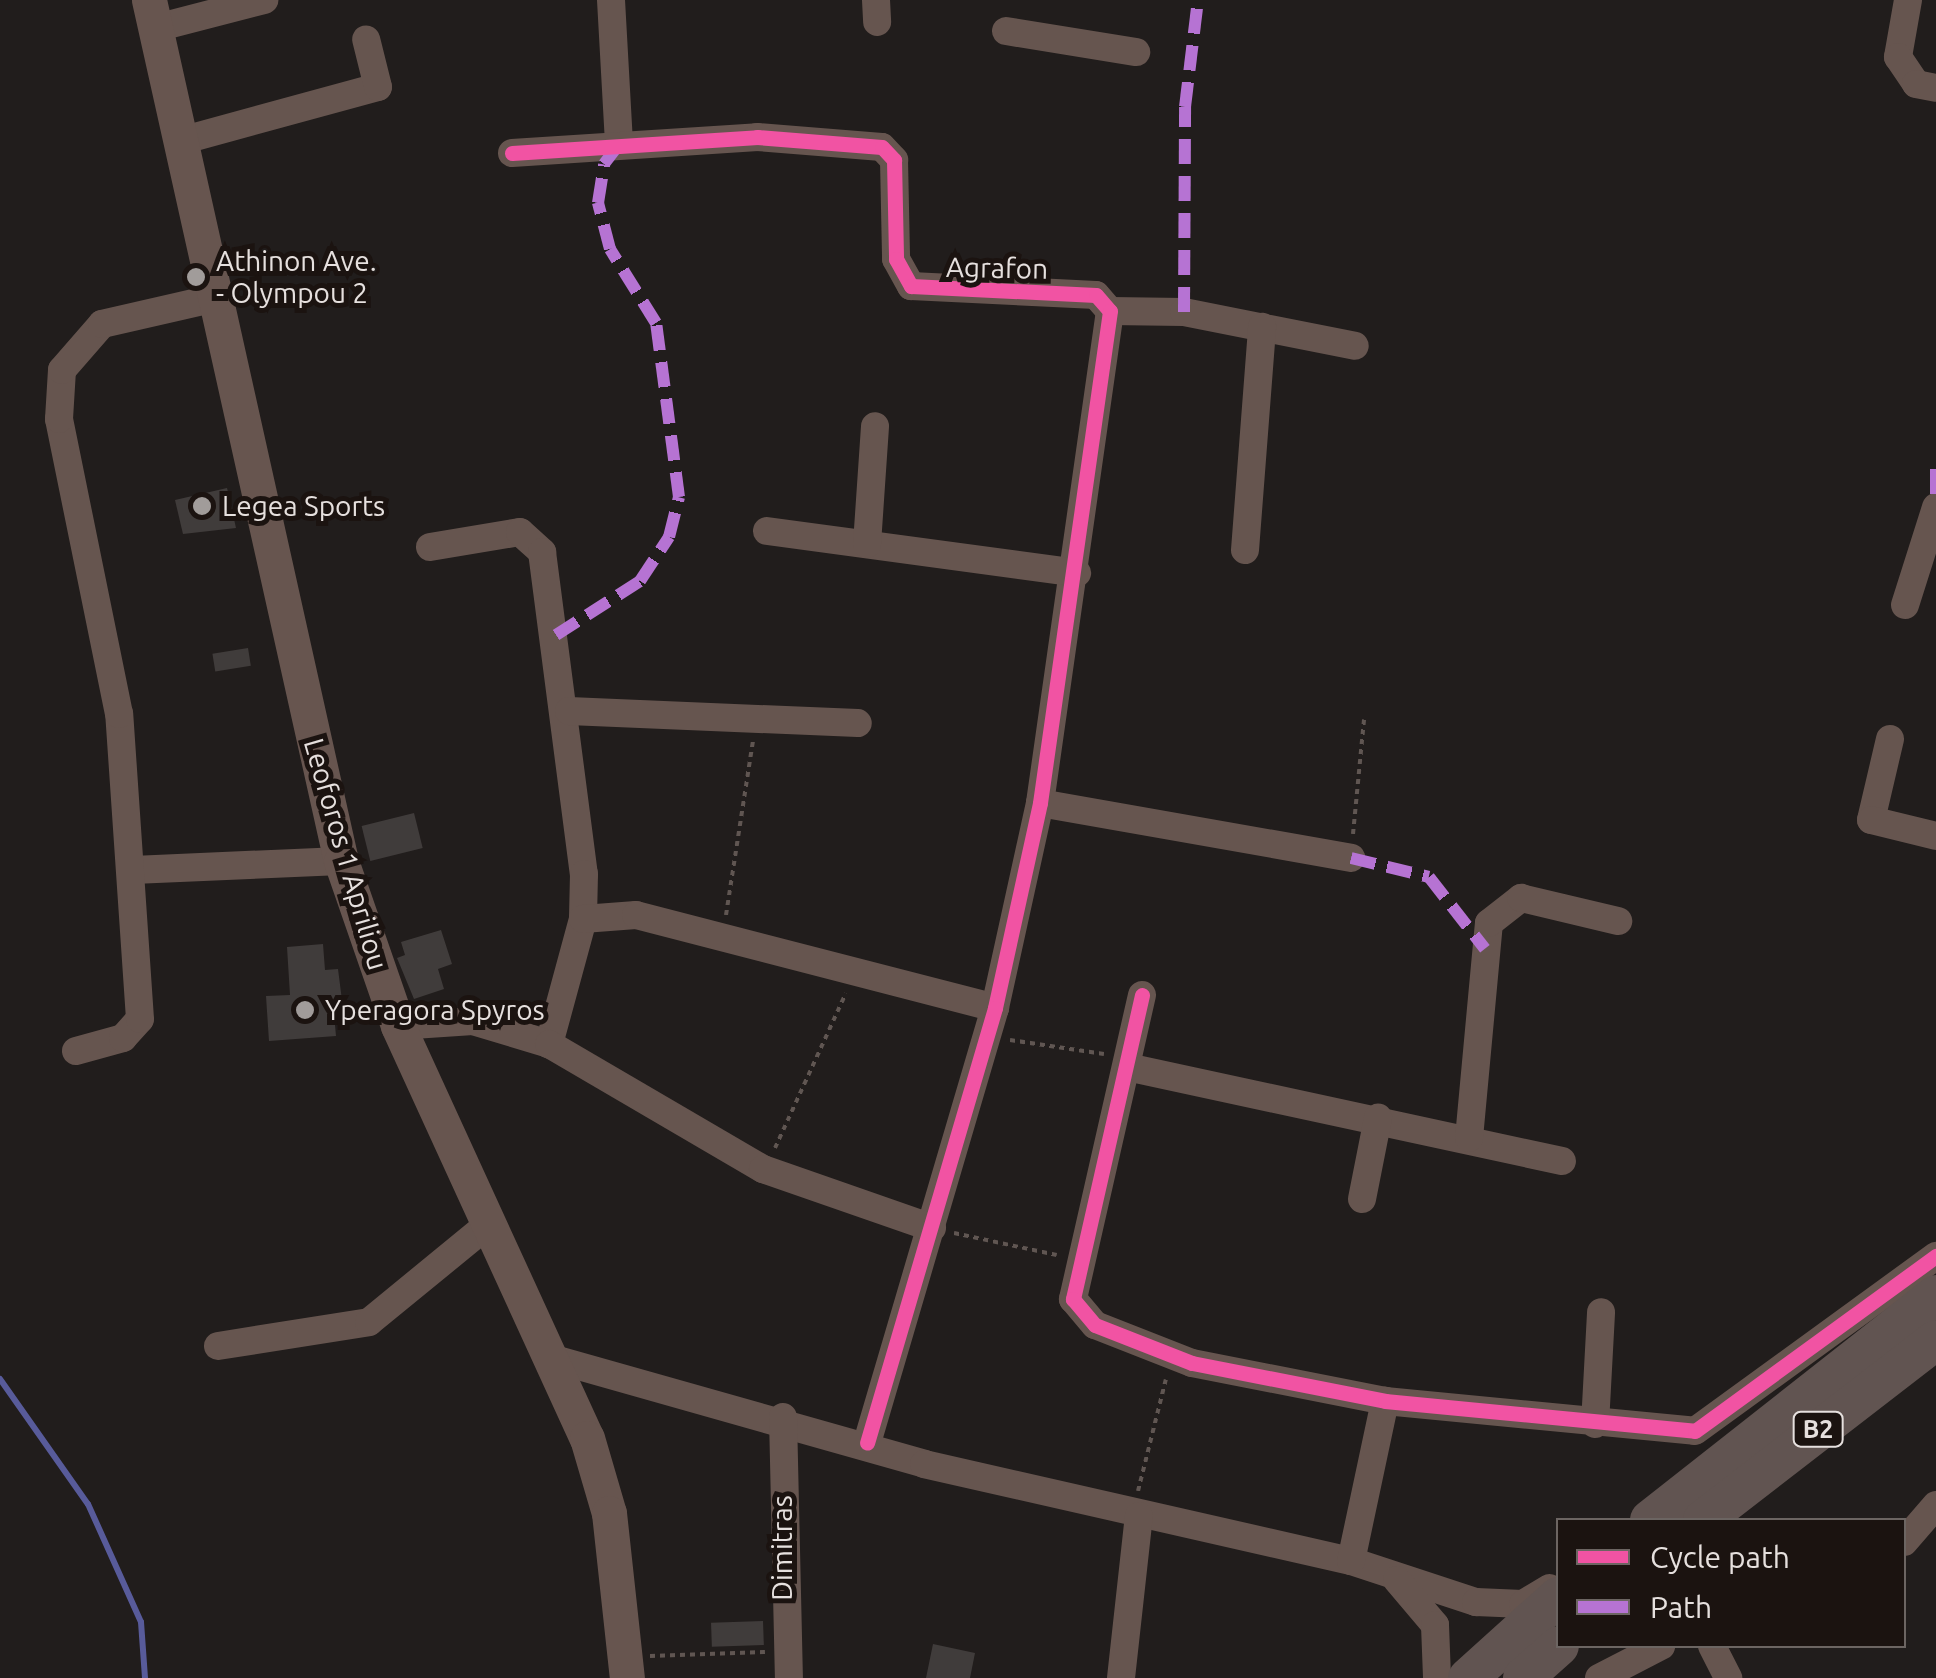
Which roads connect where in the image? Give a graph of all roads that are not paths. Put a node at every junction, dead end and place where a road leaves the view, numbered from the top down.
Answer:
1 (264, 0) edge
2 (611, 0) edge
3 (1908, 0) edge
4 (152, 14) edge
5 (1006, 31) dead end
6 (366, 39) dead end
7 (1136, 52) dead end
8 (1936, 88) edge
9 (184, 140) junction
10 (619, 144) junction
11 (512, 153) dead end
12 (220, 298) junction
13 (1110, 310) junction
14 (1262, 327) junction
15 (1355, 346) dead end
16 (875, 426) dead end
17 (1936, 507) edge
18 (767, 530) dead end
19 (867, 544) junction
20 (430, 547) dead end
21 (1245, 550) dead end
22 (1077, 573) junction
23 (1905, 605) dead end
24 (569, 711) junction
25 (858, 722) dead end
26 (1890, 739) dead end
27 (1040, 803) junction
28 (1936, 836) edge
29 (1351, 858) road end
30 (341, 861) junction
31 (133, 870) junction
32 (583, 919) junction
33 (1618, 921) dead end
34 (1142, 995) dead end
35 (995, 1008) junction
36 (398, 1026) junction
37 (549, 1044) junction
38 (76, 1051) dead end
39 (1128, 1062) junction
40 (1378, 1118) junction
41 (1469, 1138) junction
42 (1562, 1162) dead end
43 (1362, 1199) dead end
44 (490, 1223) junction
45 (932, 1228) junction
46 (1936, 1256) edge
47 (1936, 1295) edge
48 (1600, 1312) dead end
49 (1936, 1340) edge
50 (218, 1346) dead end
51 (554, 1358) junction
52 (1384, 1401) junction
53 (783, 1417) junction
54 (1595, 1424) junction
55 (867, 1443) junction
56 (1936, 1505) edge
57 (1136, 1516) junction
58 (1665, 1517) edge
59 (1906, 1540) edge
60 (1351, 1560) junction
61 (1392, 1576) junction
62 (1556, 1581) edge
63 (1556, 1599) edge
64 (1557, 1648) edge
65 (1657, 1648) edge
66 (1713, 1648) edge
67 (786, 1665) edge
68 (626, 1667) edge
69 (1122, 1678) edge
70 (1437, 1678) edge
71 (1468, 1678) edge
72 (1523, 1678) edge
73 (1599, 1678) edge
74 (1728, 1678) edge

1 - 4 street
2 - 10 street
3 - 8 street
4 - 9 main road, Leoforos 1 Apriliou
5 - 7 street
6 - 9 street
9 - 12 main road, Leoforos 1 Apriliou
10 - 11 street
10 - 13 street, Agrafon
12 - 30 main road, Leoforos 1 Apriliou
12 - 31 street
13 - 14 street
13 - 22 street
14 - 15 street
14 - 21 street
16 - 19 street
17 - 23 street
18 - 19 street
19 - 22 street
20 - 24 street
22 - 27 street
24 - 25 street
24 - 32 street
26 - 28 street
27 - 29 street
27 - 35 street
30 - 31 street
30 - 36 main road, Leoforos 1 Apriliou
31 - 38 street
32 - 35 street
32 - 37 street
33 - 41 street
34 - 39 street
35 - 45 street
36 - 37 street
36 - 44 main road, Leoforos 1 Apriliou
37 - 45 street
39 - 40 street
39 - 52 street
40 - 41 street
40 - 43 street
41 - 42 street
44 - 50 street
44 - 51 main road, Leoforos 1 Apriliou
45 - 55 street
46 - 54 street
47 - 58 highway, B2
48 - 54 street
49 - 58 highway, B2
51 - 53 street
51 - 68 main road, Leoforos 1 Apriliou
52 - 54 street
52 - 60 street
53 - 55 street
53 - 67 street, Dimitras
55 - 57 street
56 - 59 street
57 - 60 street
57 - 69 street
60 - 61 street
61 - 62 street
61 - 70 street
63 - 71 highway
64 - 72 highway
65 - 73 street
66 - 74 street

